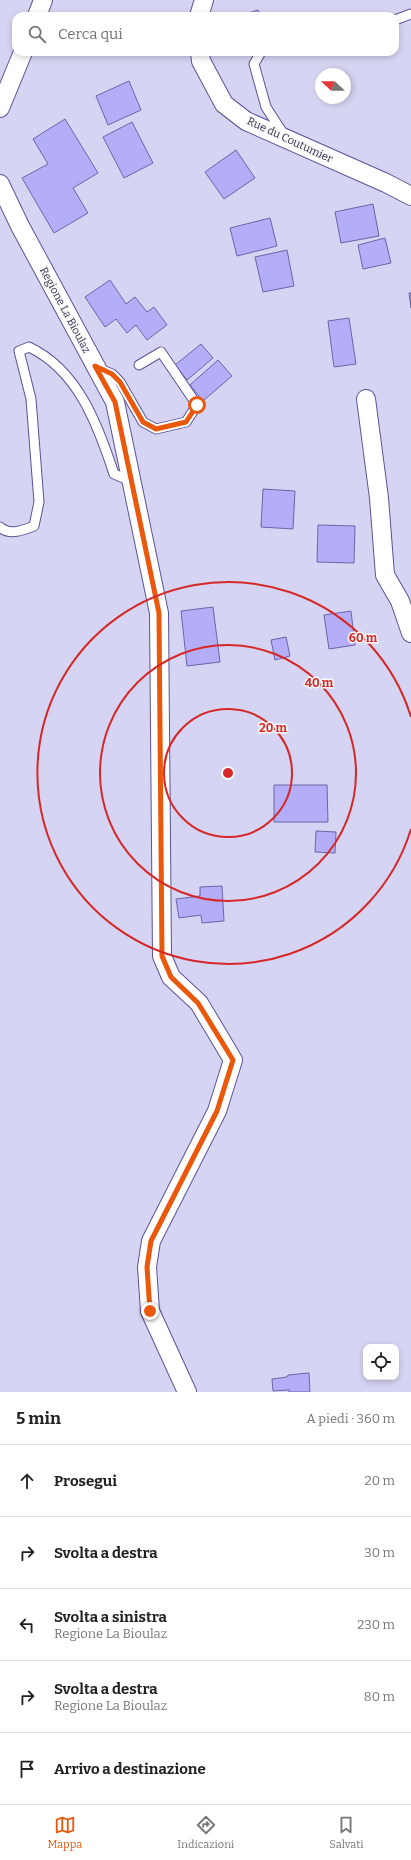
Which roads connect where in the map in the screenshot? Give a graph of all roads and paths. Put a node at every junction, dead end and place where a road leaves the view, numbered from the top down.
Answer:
1 (43, 0) edge
2 (204, 0) edge
3 (38, 12) edge
4 (200, 12) edge
5 (411, 14) edge
6 (399, 18) edge
7 (21, 56) edge
8 (200, 56) edge
9 (259, 56) edge
10 (0, 108) edge
11 (285, 138) junction
12 (0, 184) edge
13 (411, 196) edge
14 (139, 365) dead end
15 (95, 366) junction
16 (366, 400) dead end
17 (131, 481) junction
18 (0, 527) edge
19 (411, 633) edge
20 (187, 1392) edge

1 - 3 street
2 - 4 street
5 - 6 lane
7 - 10 street
8 - 11 street, Rue du Coutumier
9 - 11 lane
11 - 13 street, Rue du Coutumier
12 - 15 street, Regione La Bioulaz
14 - 15 lane
15 - 17 street, Regione La Bioulaz
16 - 19 street
17 - 18 lane
17 - 20 street, Regione La Bioulaz

